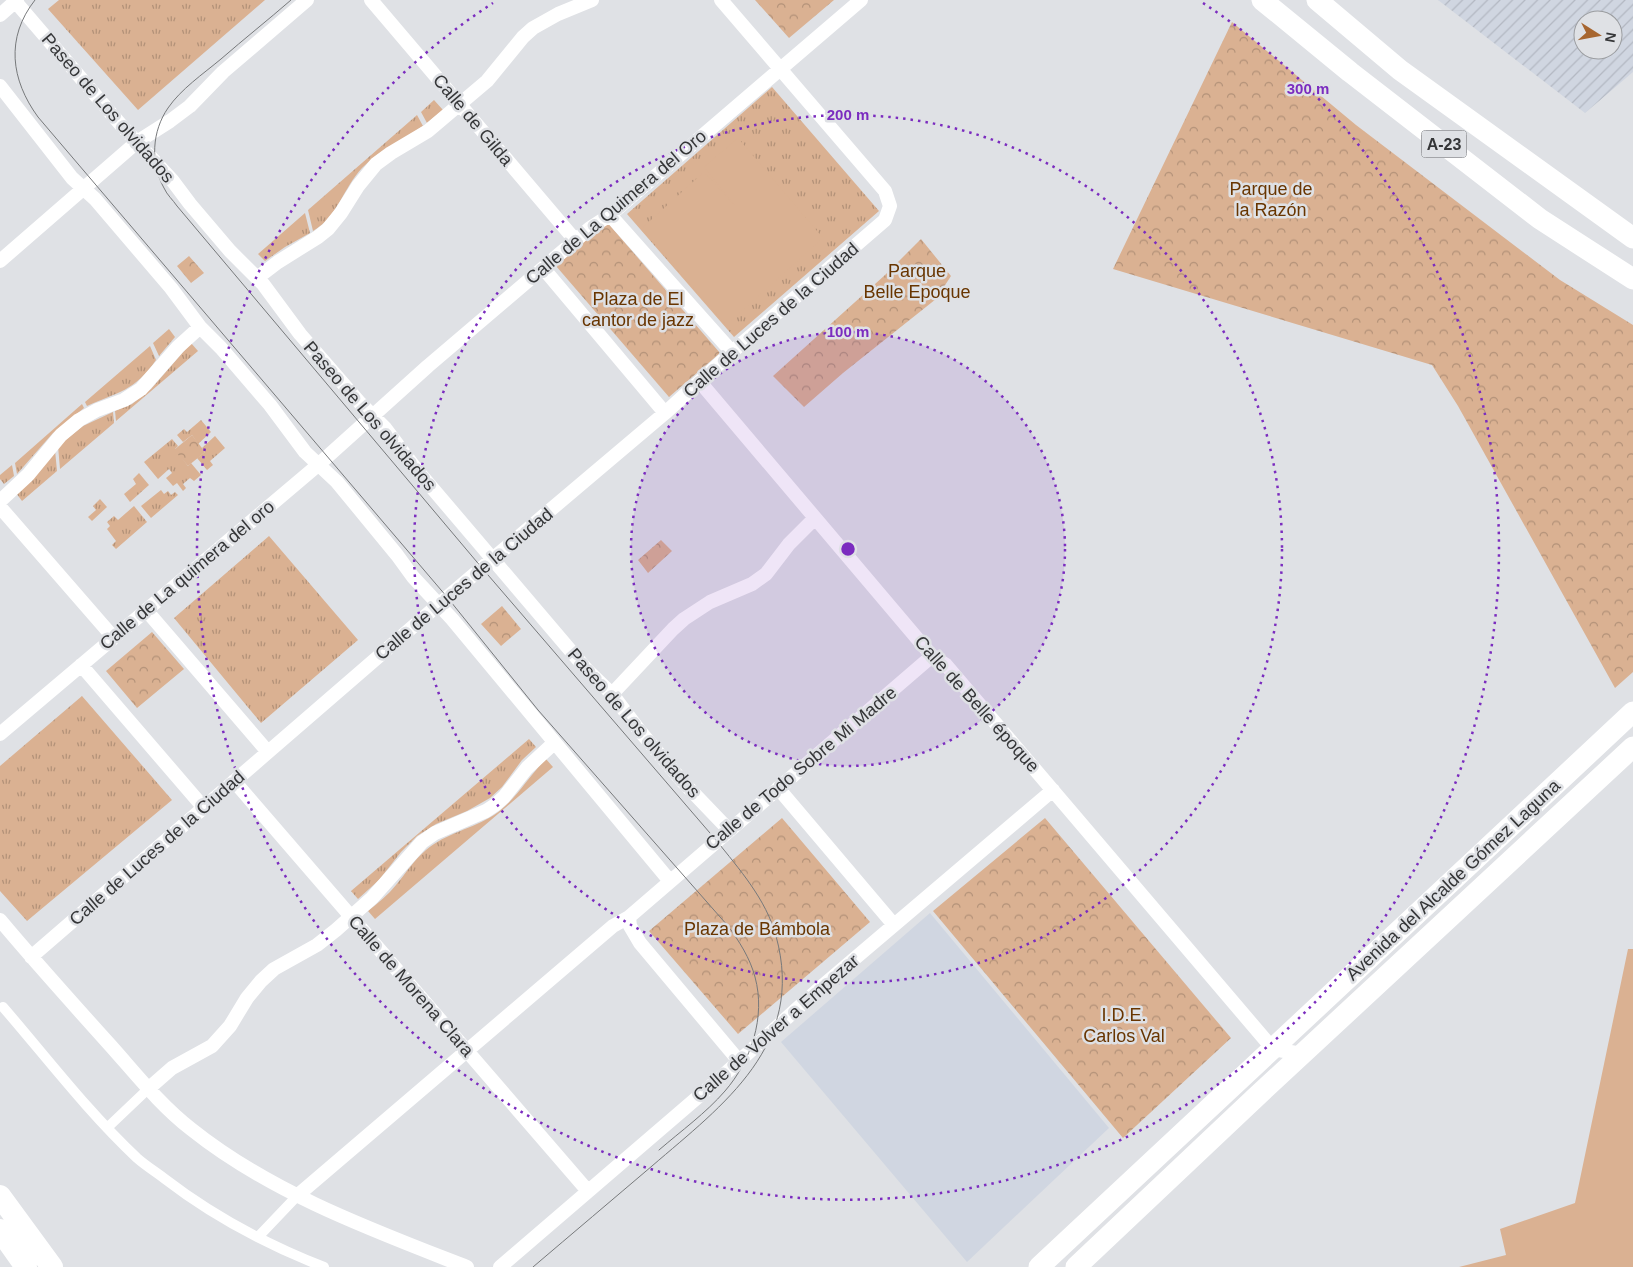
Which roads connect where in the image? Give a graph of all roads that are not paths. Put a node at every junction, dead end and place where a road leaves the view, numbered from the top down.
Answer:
1 (307, 0) edge
2 (371, 0) edge
3 (592, 0) edge
4 (721, 0) edge
5 (861, 0) edge
6 (1262, 0) edge
7 (1317, 0) edge
8 (15, 1) edge
9 (0, 15) edge
10 (780, 69) junction
11 (0, 86) edge
12 (459, 104) junction
13 (137, 142) junction
14 (84, 189) junction
15 (610, 215) junction
16 (1633, 238) edge
17 (575, 240) junction
18 (0, 261) edge
19 (542, 268) junction
20 (257, 278) junction
21 (1633, 279) edge
22 (200, 327) junction
23 (732, 352) junction
24 (700, 382) junction
25 (665, 413) junction
26 (372, 416) junction
27 (318, 465) junction
28 (0, 501) edge
29 (0, 507) edge
30 (815, 518) junction
31 (494, 558) junction
32 (438, 605) junction
33 (146, 610) junction
34 (113, 638) junction
35 (932, 656) junction
36 (81, 665) junction
37 (612, 694) junction
38 (1633, 712) edge
39 (0, 734) edge
40 (554, 743) junction
41 (1633, 747) edge
42 (268, 752) junction
43 (234, 781) junction
44 (778, 788) junction
45 (1053, 790) junction
46 (204, 808) junction
47 (728, 830) junction
48 (669, 880) junction
49 (351, 917) junction
50 (629, 917) junction
51 (0, 920) edge
52 (894, 925) junction
53 (31, 957) junction
54 (3, 1007) dead end
55 (1274, 1049) junction
56 (467, 1051) junction
57 (1302, 1054) junction
58 (739, 1061) junction
59 (148, 1088) junction
60 (107, 1128) junction
61 (588, 1190) junction
62 (298, 1195) junction
63 (0, 1196) edge
64 (0, 1230) edge
65 (258, 1236) junction
66 (26, 1267) edge
67 (52, 1267) edge
68 (324, 1267) edge
69 (467, 1267) edge
70 (500, 1267) edge
71 (1039, 1267) edge
72 (1076, 1267) edge

1 - 13 street
2 - 12 street, Calle de Gilda
3 - 12 street
4 - 10 street
5 - 10 street, Calle de La Quimera del Oro
6 - 21 main road, A-23
7 - 16 main road
8 - 9 street
8 - 13 street, Paseo de Los olvidados
10 - 15 street, Calle de La Quimera del Oro
10 - 23 street, Calle de Luces de la Ciudad
11 - 14 street
12 - 17 street, Calle de Gilda
12 - 20 street
13 - 14 street
13 - 20 street, Paseo de Los olvidados
14 - 18 street
14 - 22 street
15 - 17 street, Calle de La Quimera del Oro
15 - 23 street
17 - 19 street, Calle de La Quimera del Oro
19 - 25 street
19 - 26 street, Calle de La Quimera del Oro
20 - 26 street, Paseo de Los olvidados
22 - 27 street
22 - 28 street
23 - 24 street, Calle de Luces de la Ciudad
24 - 25 street, Calle de Luces de la Ciudad
24 - 30 street, Calle de Belle époque
25 - 31 street, Calle de Luces de la Ciudad
26 - 27 street, Calle de La quimera del oro
26 - 31 street, Paseo de Los olvidados
27 - 32 street
27 - 33 street, Calle de La quimera del oro
29 - 34 street
30 - 35 street, Calle de Belle époque
30 - 37 street
31 - 32 street, Calle de Luces de la Ciudad
31 - 37 street, Paseo de Los olvidados
32 - 40 street
32 - 42 street, Calle de Luces de la Ciudad
33 - 34 street, Calle de La quimera del oro
33 - 42 street
34 - 36 street, Calle de La quimera del oro
35 - 44 street, Calle de Todo Sobre Mi Madre
35 - 45 street, Calle de Belle époque
36 - 39 street, Calle de La quimera del oro
36 - 46 street
37 - 47 street, Paseo de Los olvidados
38 - 55 main road, Avenida del Alcalde Gómez Laguna
40 - 48 street
40 - 49 street
41 - 57 main road, Avenida del Alcalde Gómez Laguna
42 - 43 street, Calle de Luces de la Ciudad
43 - 46 street, Calle de Luces de la Ciudad
43 - 49 street, Calle de Morena Clara
44 - 47 street, Calle de Todo Sobre Mi Madre
44 - 52 street
45 - 52 street, Calle de Volver a Empezar
45 - 55 street, Calle de Belle époque
46 - 53 street, Calle de Luces de la Ciudad
47 - 48 street, Calle de Todo Sobre Mi Madre
48 - 50 street
49 - 56 street, Calle de Morena Clara
49 - 59 street
50 - 56 street
50 - 58 street
51 - 53 street
52 - 58 street, Calle de Volver a Empezar
53 - 59 street
54 - 60 street
55 - 57 street
55 - 71 main road, Avenida del Alcalde Gómez Laguna
56 - 61 street, Calle de Morena Clara
56 - 62 street
57 - 72 main road, Avenida del Alcalde Gómez Laguna
58 - 61 street, Calle de Volver a Empezar
59 - 60 street
59 - 62 street
60 - 65 street
61 - 70 street, Calle de Volver a Empezar
62 - 65 street
62 - 69 street
63 - 67 highway
64 - 66 highway
65 - 68 street

